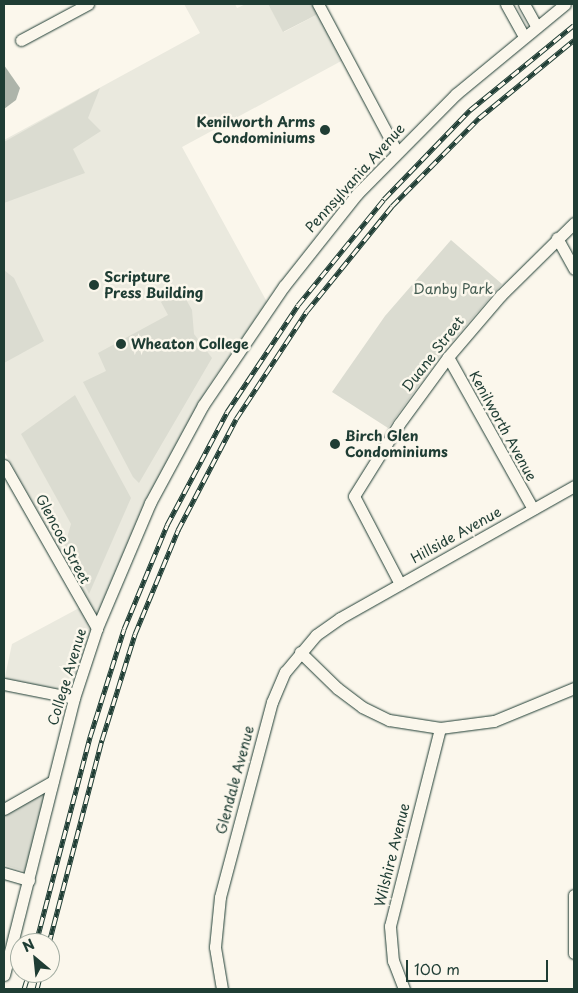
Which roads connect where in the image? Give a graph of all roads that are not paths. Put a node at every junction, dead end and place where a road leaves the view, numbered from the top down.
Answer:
1 (88, 4) edge
2 (318, 4) edge
3 (506, 4) edge
4 (524, 4) edge
5 (565, 4) edge
6 (536, 26) junction
7 (524, 36) junction
8 (21, 40) dead end
9 (397, 152) junction
10 (574, 223) edge
11 (557, 238) junction
12 (574, 270) edge
13 (448, 357) junction
14 (203, 404) joint
15 (4, 465) edge
16 (574, 486) edge
17 (533, 509) junction
18 (400, 584) junction
19 (352, 611) joint
20 (97, 628) junction
21 (300, 652) junction
22 (4, 684) edge
23 (574, 688) edge
24 (74, 698) junction
25 (440, 728) junction
26 (53, 781) junction
27 (4, 809) edge
28 (4, 873) edge
29 (29, 880) junction
30 (574, 895) edge
31 (574, 953) edge
32 (4, 974) edge
33 (222, 989) edge
34 (404, 989) edge

1 - 8 street
2 - 9 street
3 - 7 street
4 - 6 street
5 - 6 street, Pennsylvania Avenue
6 - 7 street, Pennsylvania Avenue
7 - 9 street, Pennsylvania Avenue
9 - 14 street, Pennsylvania Avenue
10 - 11 street, Duane Street
11 - 12 street
11 - 13 street, Duane Street
13 - 17 street, Kenilworth Avenue
13 - 18 street, Duane Street
14 - 20 street, College Avenue
15 - 20 street, Glencoe Street
16 - 17 street, Hillside Avenue
17 - 18 street, Hillside Avenue
18 - 19 street, Hillside Avenue
19 - 21 street, Glendale Avenue
20 - 24 street, College Avenue
21 - 25 street
21 - 33 street, Glendale Avenue
22 - 24 street
23 - 25 street
24 - 26 street, College Avenue
25 - 34 street, Wilshire Avenue
26 - 27 street
26 - 29 street, College Avenue
28 - 29 street
29 - 32 street, College Avenue
30 - 31 street

